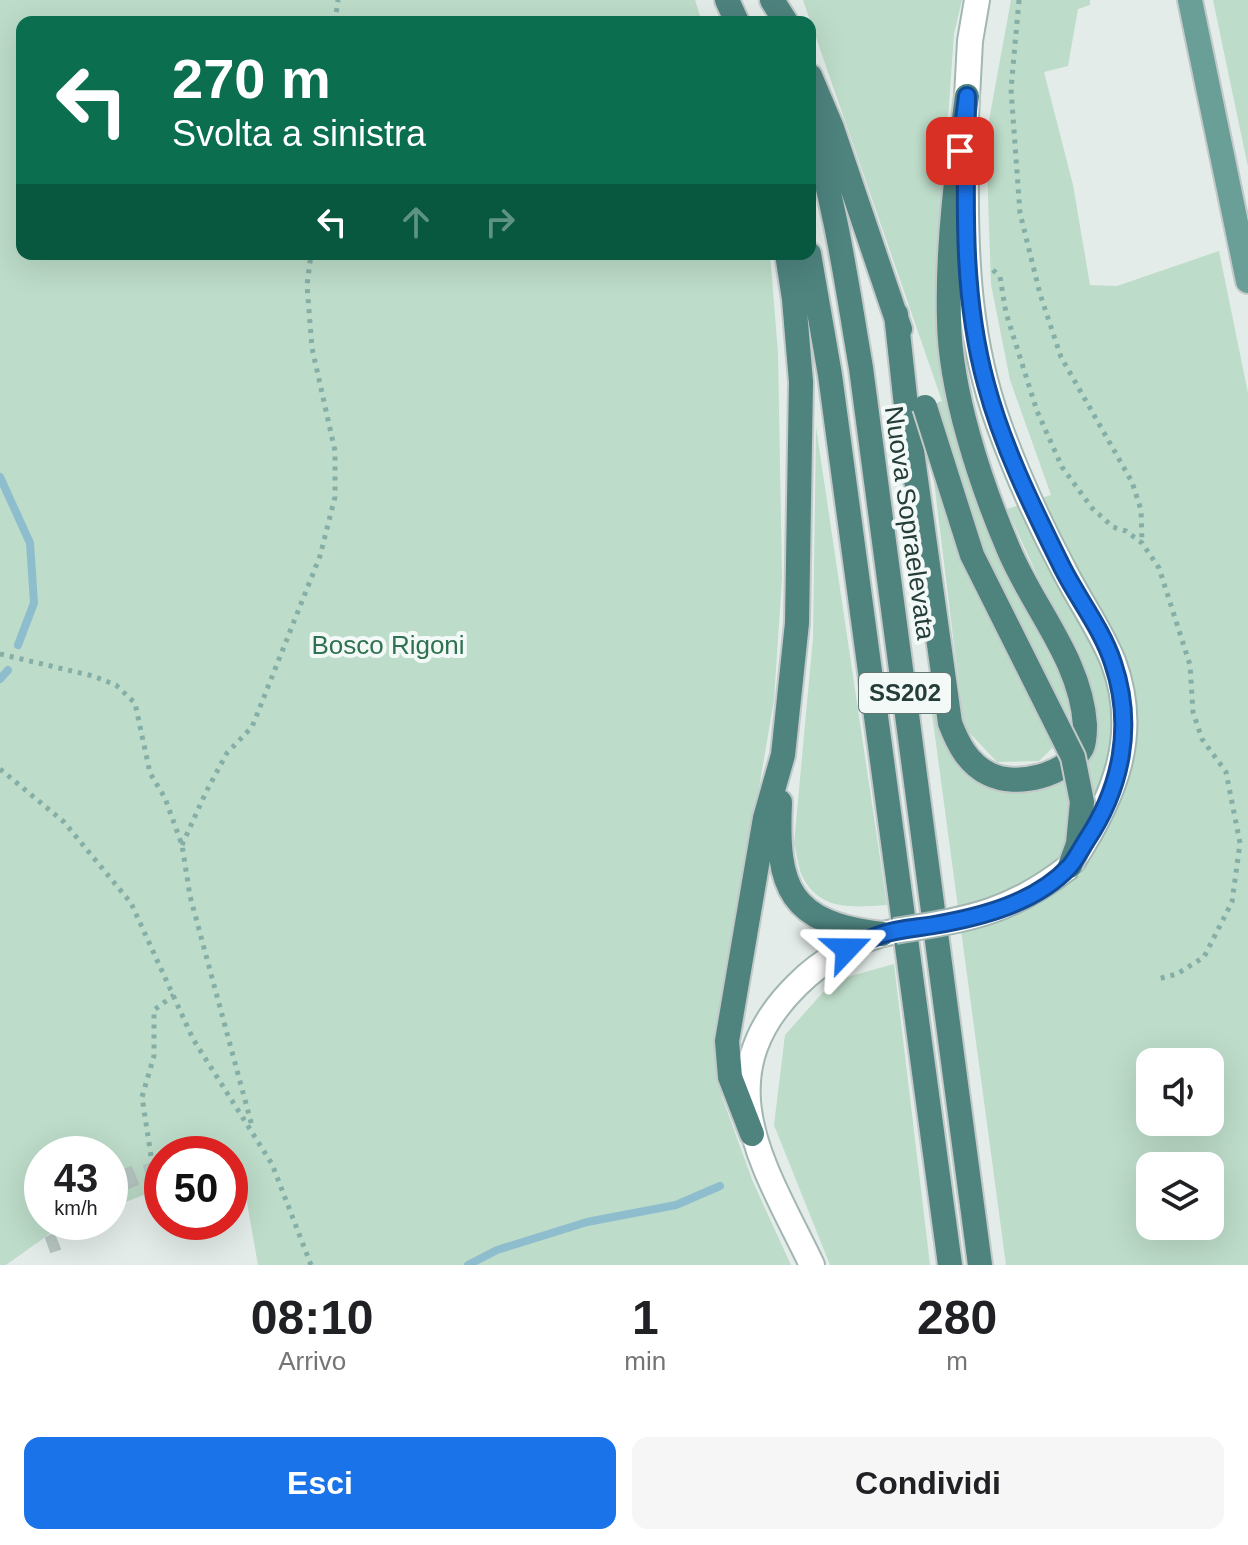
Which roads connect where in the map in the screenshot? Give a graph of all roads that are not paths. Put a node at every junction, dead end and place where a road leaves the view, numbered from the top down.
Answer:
1 (977, 0) edge
2 (1190, 0) edge
3 (816, 90) edge
4 (967, 96) junction
5 (816, 143) edge
6 (788, 260) edge
7 (810, 260) edge
8 (1248, 281) edge
9 (896, 314) junction
10 (783, 755) junction
11 (1070, 866) junction
12 (888, 933) junction
13 (752, 1134) junction
14 (812, 1265) edge
15 (950, 1265) edge
16 (980, 1265) edge

1 - 4 main road
2 - 8 main road
3 - 9 highway
4 - 9 highway
4 - 11 main road, bridge
5 - 16 highway, Nuova Sopraelevata / SS202
6 - 10 highway
7 - 15 highway, SS202
9 - 11 highway, bridge
10 - 12 highway
10 - 13 highway
11 - 12 main road, bridge
12 - 13 main road
13 - 14 main road

